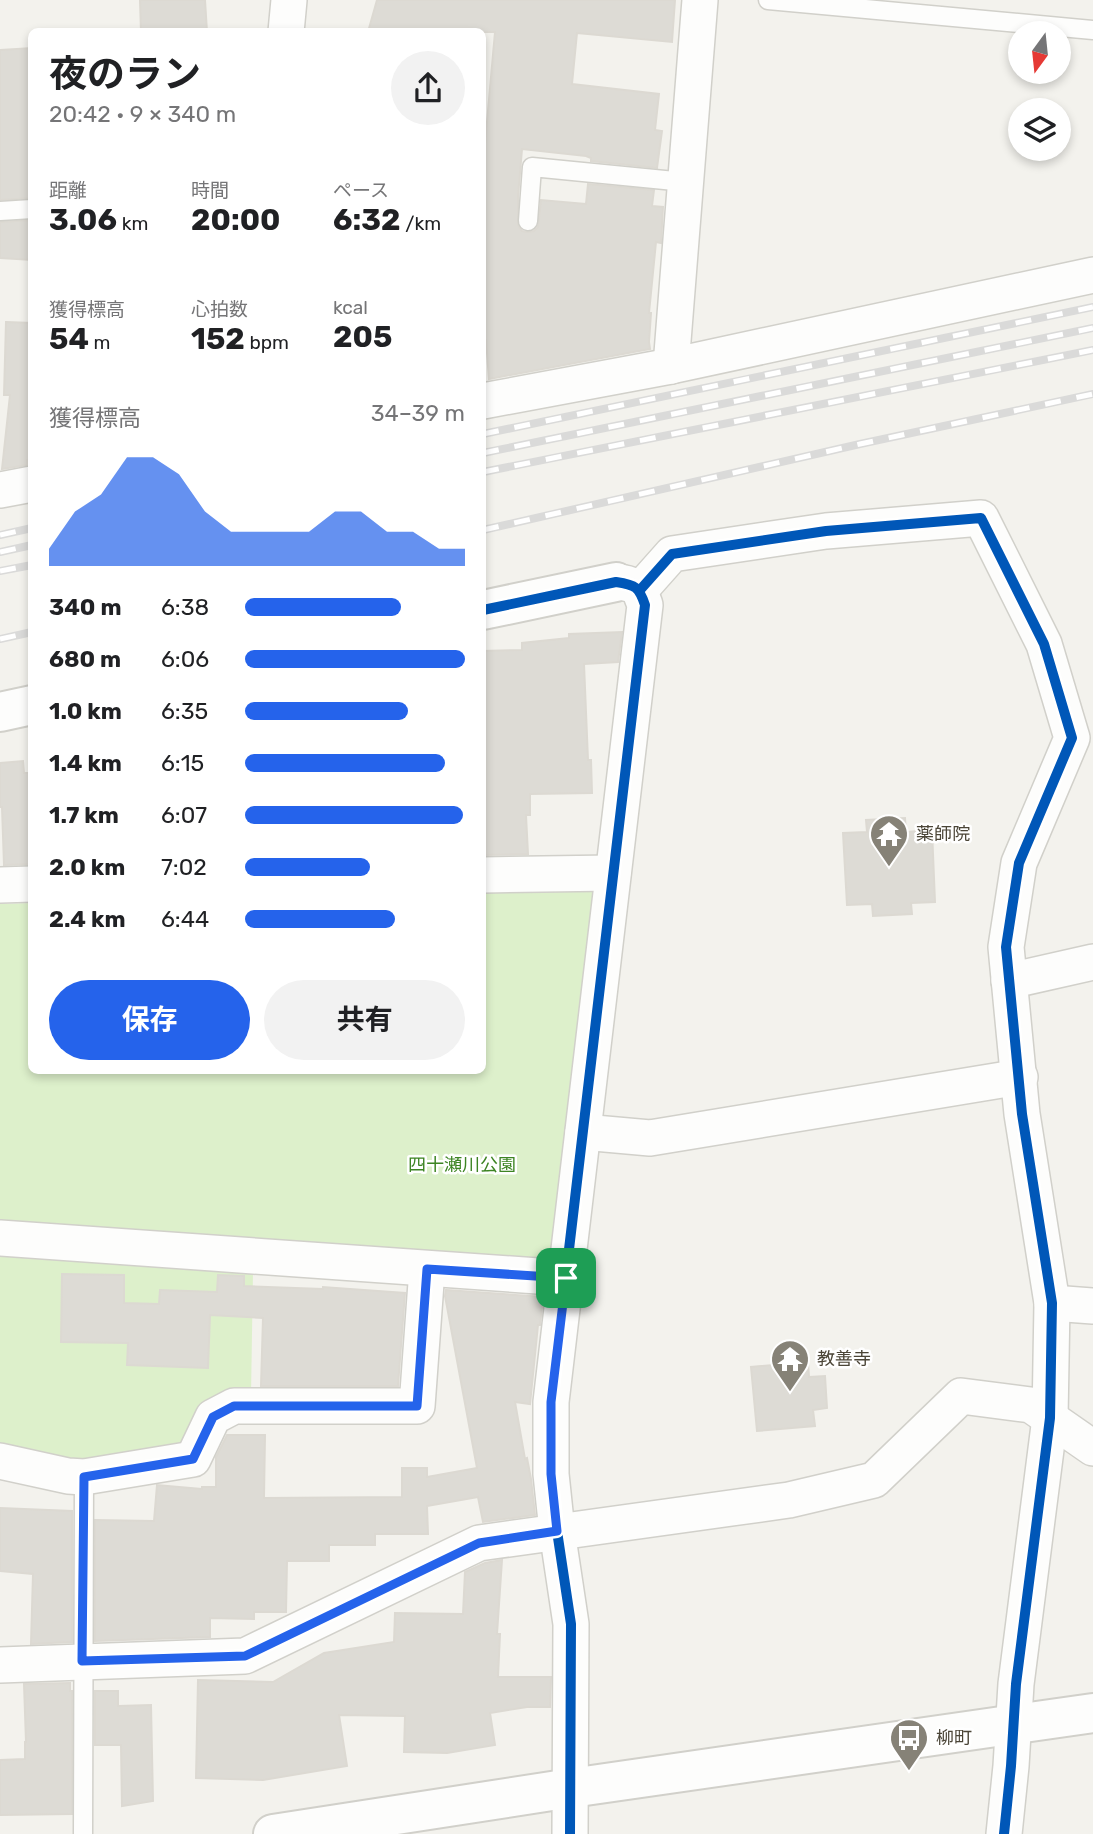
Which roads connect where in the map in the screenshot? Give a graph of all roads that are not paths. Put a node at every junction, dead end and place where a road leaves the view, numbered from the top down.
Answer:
1 (289, 0) edge
2 (700, 0) edge
3 (768, 0) edge
4 (286, 28) edge
5 (1093, 30) edge
6 (685, 182) junction
7 (28, 209) edge
8 (0, 211) edge
9 (528, 221) dead end
10 (1093, 275) edge
11 (671, 366) junction
12 (486, 400) edge
13 (28, 485) edge
14 (0, 490) edge
15 (628, 586) junction
16 (486, 610) edge
17 (28, 706) edge
18 (0, 712) edge
19 (1082, 730) edge
20 (613, 873) junction
21 (486, 875) edge
22 (28, 884) edge
23 (0, 885) edge
24 (1093, 962) edge
25 (1009, 981) junction
26 (1020, 1077) junction
27 (583, 1132) junction
28 (0, 1238) edge
29 (427, 1269) junction
30 (566, 1278) junction
31 (1052, 1303) junction
32 (1093, 1306) edge
33 (1050, 1418) junction
34 (1093, 1448) edge
35 (0, 1461) edge
36 (84, 1477) junction
37 (557, 1531) junction
38 (82, 1661) junction
39 (0, 1665) edge
40 (1093, 1713) edge
41 (1013, 1725) junction
42 (571, 1788) junction
43 (83, 1834) edge
44 (272, 1834) edge
45 (570, 1834) edge
46 (1004, 1834) edge

1 - 4 street
2 - 6 street
3 - 5 lane
6 - 9 lane
6 - 11 street
7 - 8 lane
10 - 11 street
11 - 12 street
13 - 14 street
15 - 16 street
15 - 19 street
15 - 20 street
17 - 18 street
19 - 25 street
20 - 21 street
20 - 27 street
22 - 23 street
24 - 25 street
25 - 26 street
26 - 27 street
26 - 31 street
27 - 30 street
28 - 29 street
29 - 30 street
29 - 36 street
30 - 37 street
31 - 32 street
31 - 33 street
33 - 34 street
33 - 37 street
33 - 41 street
35 - 36 street
36 - 38 lane
37 - 38 street
37 - 42 street
38 - 39 street
38 - 43 lane
40 - 41 street
41 - 42 street
41 - 46 street
42 - 44 street
42 - 45 street

